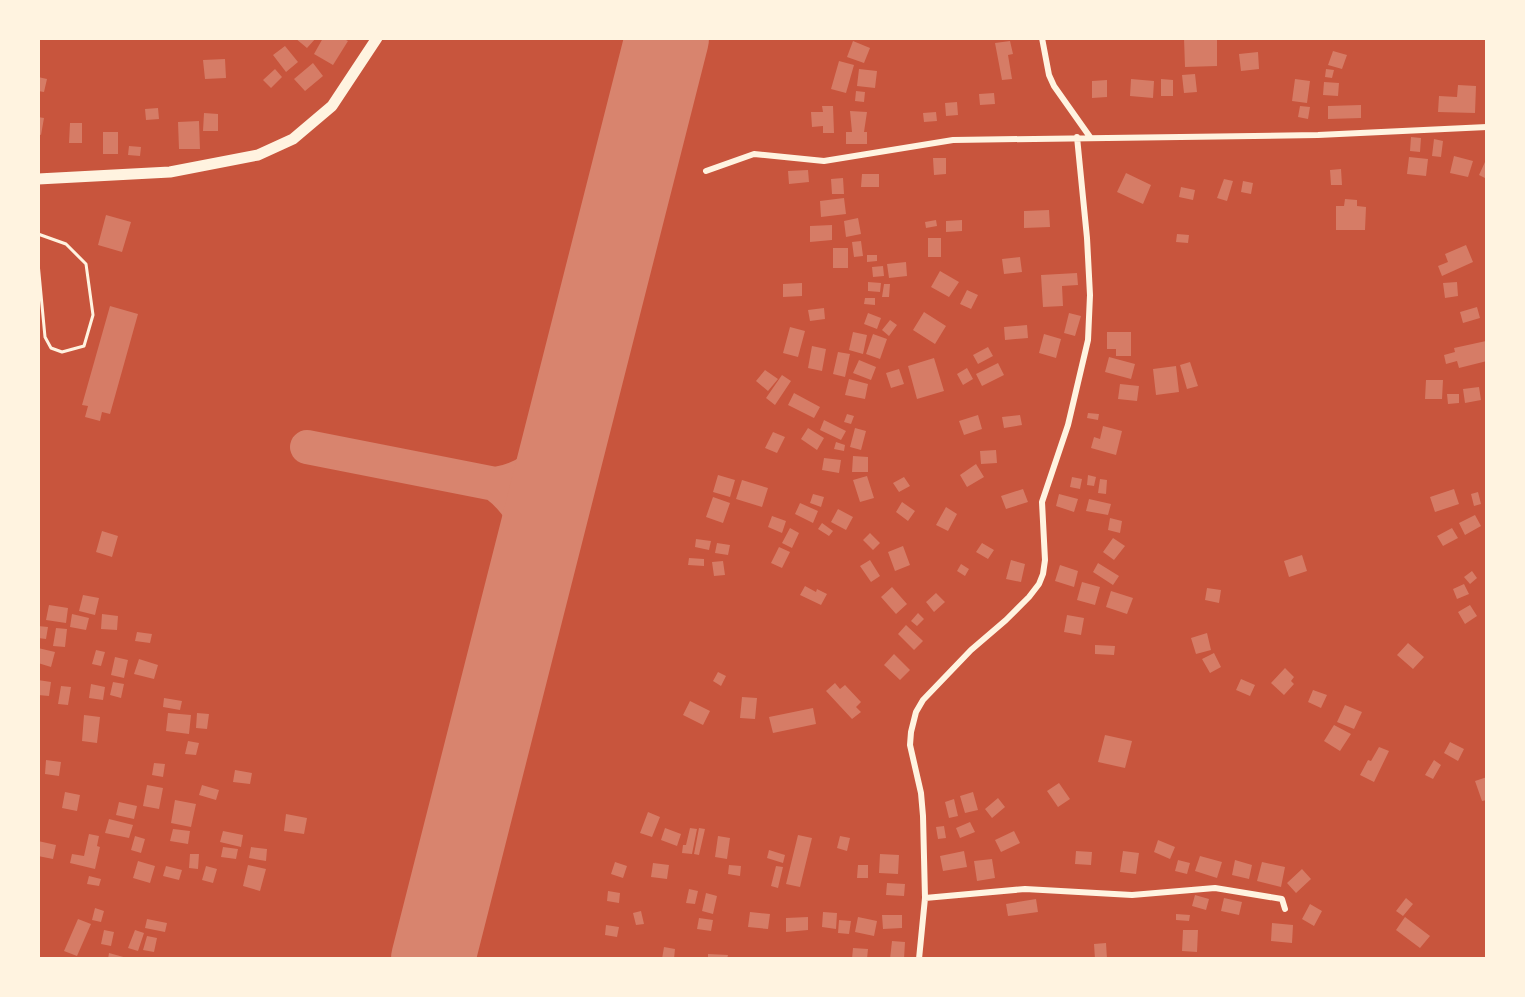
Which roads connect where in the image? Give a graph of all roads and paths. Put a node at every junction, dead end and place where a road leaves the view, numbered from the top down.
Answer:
1 (377, 38) edge
2 (1042, 38) edge
3 (1487, 127) edge
4 (1077, 137) junction
5 (1090, 137) junction
6 (706, 171) dead end
7 (38, 179) edge
8 (38, 234) edge
9 (38, 263) edge
10 (925, 898) junction
11 (1285, 909) dead end
12 (919, 959) edge

1 - 7 highway
2 - 5 street
3 - 5 street
4 - 5 street
4 - 6 street
4 - 10 street
8 - 9 lane
10 - 11 street
10 - 12 street

